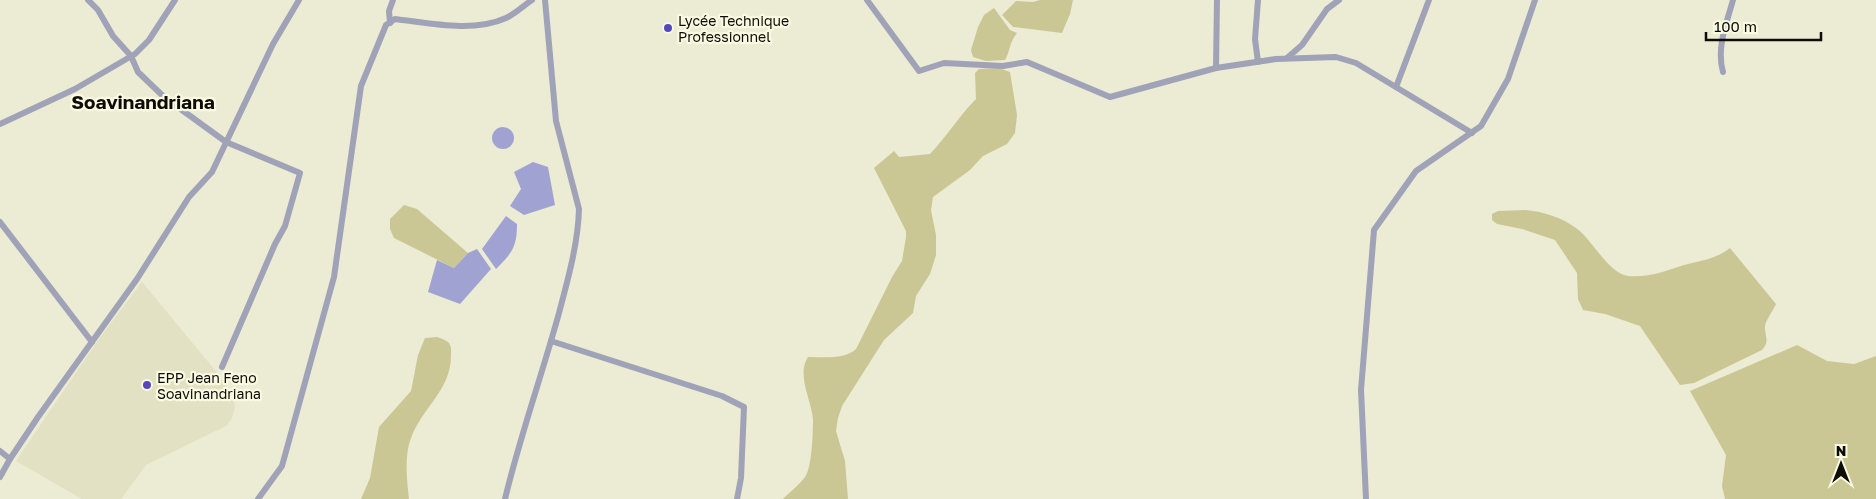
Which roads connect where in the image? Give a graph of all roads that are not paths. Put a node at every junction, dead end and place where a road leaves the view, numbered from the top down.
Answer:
1 (88, 0) edge
2 (175, 0) edge
3 (299, 0) edge
4 (393, 0) edge
5 (532, 0) edge
6 (545, 0) edge
7 (867, 0) edge
8 (1217, 0) edge
9 (1258, 0) edge
10 (1338, 0) edge
11 (1429, 0) edge
12 (1535, 0) edge
13 (1733, 0) edge
14 (390, 23) junction
15 (130, 56) junction
16 (1287, 58) junction
17 (1258, 62) junction
18 (1216, 68) junction
19 (1723, 72) dead end
20 (1396, 87) junction
21 (0, 124) edge
22 (1472, 132) junction
23 (226, 142) junction
24 (0, 222) edge
25 (551, 341) junction
26 (92, 342) junction
27 (222, 367) dead end
28 (0, 451) edge
29 (10, 459) junction
30 (0, 478) edge
31 (258, 499) edge
32 (505, 499) edge
33 (737, 499) edge
34 (1366, 499) edge

1 - 15 street
2 - 15 street
3 - 23 street
4 - 14 street
5 - 14 street
6 - 25 street
7 - 18 street
8 - 18 street
9 - 17 street
10 - 16 street
11 - 20 street
12 - 22 street
13 - 19 street
14 - 31 street
15 - 21 street
15 - 23 street
16 - 17 street
16 - 20 street
17 - 18 street
20 - 22 street
22 - 34 street
23 - 26 street
23 - 27 street
24 - 26 street
25 - 32 street
25 - 33 street
26 - 29 street
28 - 29 street
29 - 30 street

